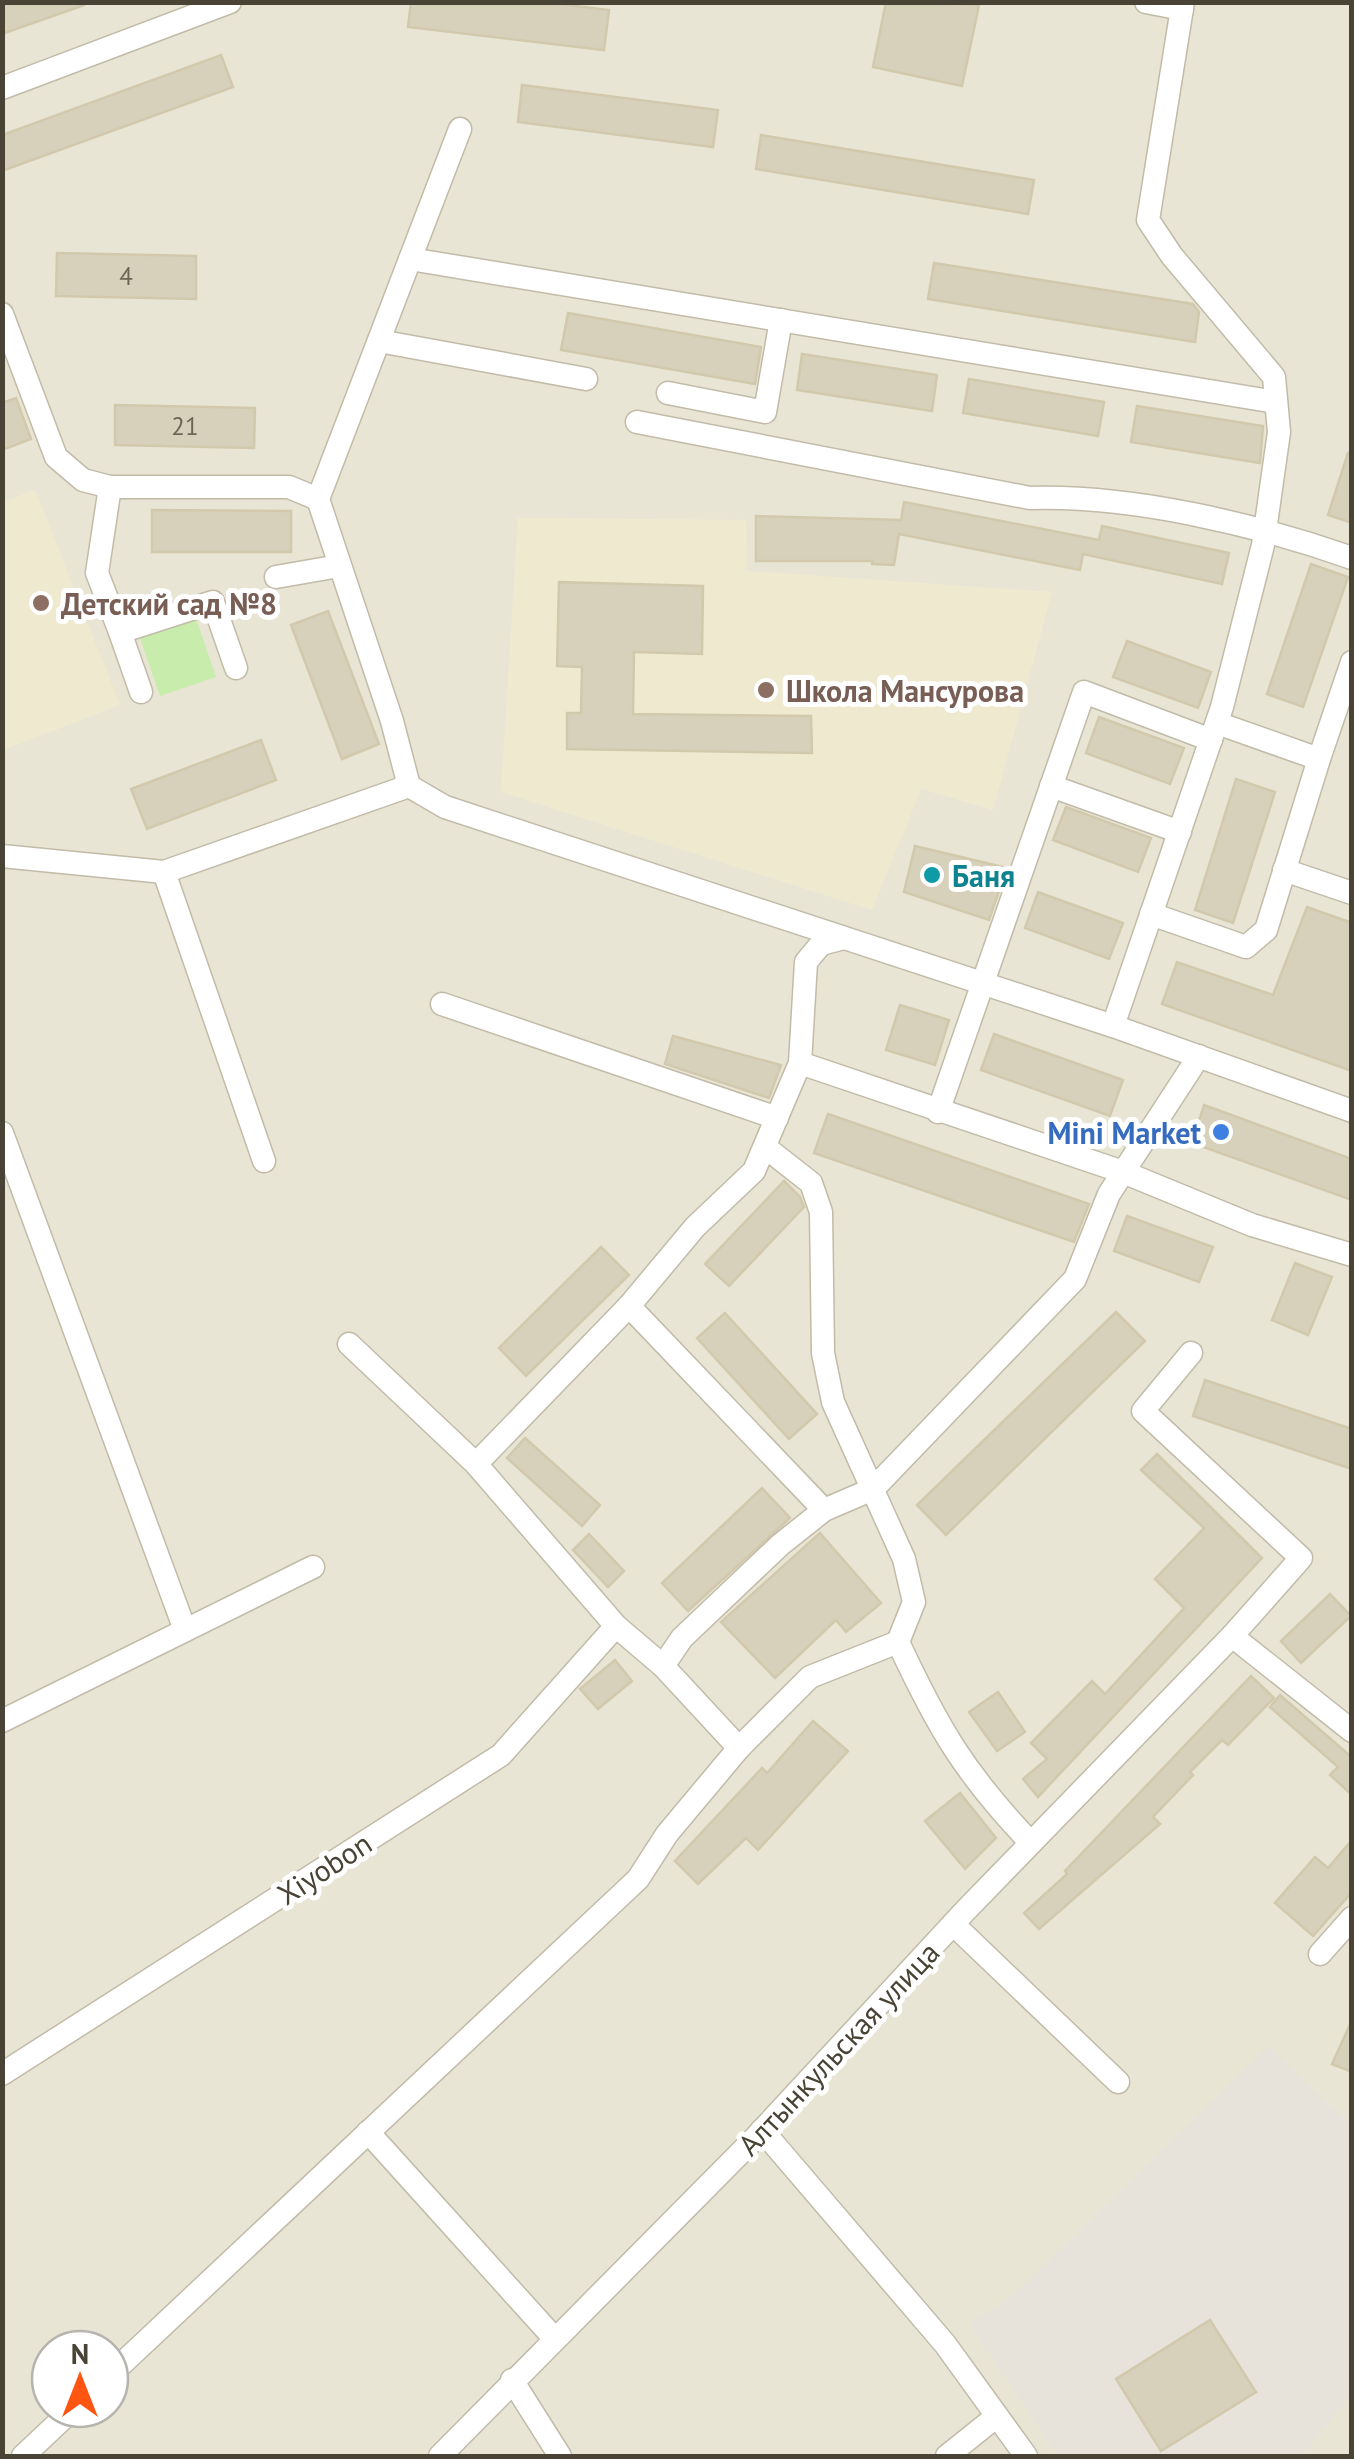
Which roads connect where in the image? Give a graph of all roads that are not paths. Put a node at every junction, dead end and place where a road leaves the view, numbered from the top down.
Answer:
1 (230, 2) edge
2 (1146, 2) edge
3 (1182, 6) edge
4 (2, 88) edge
5 (460, 128) dead end
6 (410, 259) junction
7 (2, 314) edge
8 (781, 320) junction
9 (379, 340) junction
10 (10, 349) edge
11 (586, 380) dead end
12 (668, 394) dead end
13 (1276, 402) junction
14 (637, 422) dead end
15 (110, 488) junction
16 (318, 499) junction
17 (1266, 528) junction
18 (1352, 558) edge
19 (338, 566) junction
20 (276, 578) dead end
21 (120, 632) junction
22 (1352, 662) edge
23 (236, 668) dead end
24 (141, 692) dead end
25 (1214, 732) junction
26 (1319, 759) junction
27 (408, 786) junction
28 (1051, 786) junction
29 (1180, 832) junction
30 (2, 856) edge
31 (1284, 870) junction
32 (164, 872) junction
33 (1352, 893) edge
34 (1151, 914) junction
35 (802, 926) junction
36 (840, 939) junction
37 (806, 962) junction
38 (982, 984) junction
39 (442, 1004) dead end
40 (1113, 1026) junction
41 (1198, 1056) junction
42 (800, 1063) junction
43 (1352, 1111) edge
44 (938, 1112) junction
45 (777, 1118) junction
46 (2, 1134) edge
47 (764, 1147) junction
48 (264, 1161) dead end
49 (1124, 1172) junction
50 (1352, 1255) edge
51 (629, 1306) junction
52 (349, 1344) dead end
53 (1191, 1353) dead end
54 (476, 1464) junction
55 (873, 1488) junction
56 (824, 1510) junction
57 (313, 1566) dead end
58 (616, 1626) junction
59 (184, 1630) junction
60 (1232, 1636) junction
61 (898, 1642) junction
62 (663, 1666) junction
63 (2, 1721) edge
64 (1352, 1731) edge
65 (739, 1748) junction
66 (1031, 1843) junction
67 (1352, 1918) edge
68 (953, 1924) junction
69 (1320, 1954) dead end
70 (2, 2074) edge
71 (1118, 2082) dead end
72 (762, 2130) junction
73 (368, 2132) junction
74 (554, 2338) junction
75 (130, 2356) edge
76 (512, 2380) junction
77 (997, 2416) junction
78 (52, 2429) edge
79 (23, 2456) edge
80 (440, 2456) edge
81 (560, 2456) edge
82 (947, 2456) edge
83 (1026, 2456) edge

1 - 4 street
2 - 3 street
3 - 13 street
5 - 6 street
6 - 8 street
6 - 9 street
7 - 10 street
8 - 12 street
8 - 13 street
9 - 11 street
9 - 16 street
10 - 15 street
13 - 17 street
14 - 17 street
15 - 16 street
15 - 21 street
16 - 19 street
17 - 18 street
17 - 25 street
19 - 20 street
19 - 27 street
21 - 23 street
21 - 24 street
22 - 26 street
25 - 26 street
25 - 28 street
25 - 29 street
26 - 31 street
27 - 32 street
27 - 35 street
28 - 29 street
28 - 38 street
29 - 34 street
30 - 32 street
31 - 33 street
31 - 34 street
32 - 48 street
34 - 40 street
35 - 36 street
35 - 37 street
36 - 37 street
36 - 38 street
37 - 42 street
38 - 40 street
38 - 44 street
39 - 45 street
40 - 41 street
41 - 43 street
41 - 49 street
42 - 44 street
42 - 45 street
44 - 49 street
45 - 47 street
46 - 59 street
47 - 51 street
47 - 55 street
49 - 50 street
49 - 55 street
51 - 54 street
51 - 56 street
52 - 54 street
53 - 60 street, Алтынкульская улица
54 - 58 street
55 - 56 street
55 - 61 street
56 - 62 street
57 - 59 street
58 - 62 street
58 - 70 street, Xiyobon
59 - 63 street
60 - 64 street
60 - 66 street, Алтынкульская улица
61 - 65 street
61 - 66 street
62 - 65 street
65 - 73 street
66 - 68 street, Алтынкульская улица
67 - 69 street
68 - 71 street
68 - 72 street, Алтынкульская улица
72 - 74 street, Алтынкульская улица
72 - 77 street
73 - 74 street
73 - 75 street
74 - 76 street, Алтынкульская улица
76 - 80 street, Алтынкульская улица
76 - 81 street
77 - 82 street
77 - 83 street
78 - 79 street

